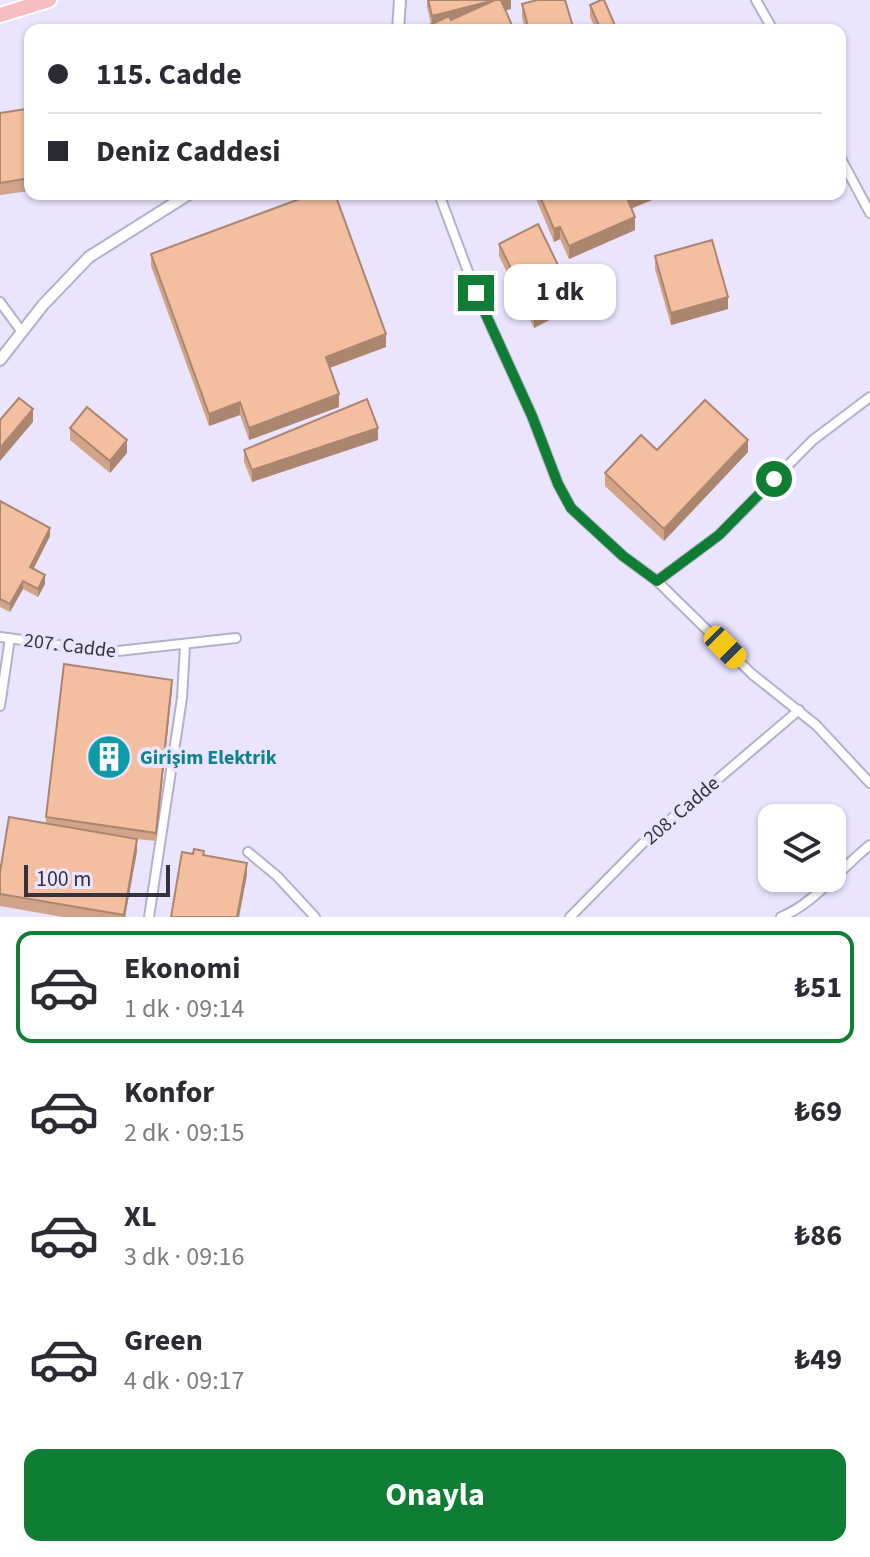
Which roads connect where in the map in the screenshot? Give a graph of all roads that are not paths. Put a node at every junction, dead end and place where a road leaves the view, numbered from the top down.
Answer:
1 (49, 0) edge
2 (400, 0) edge
3 (756, 0) edge
4 (0, 15) edge
5 (398, 24) edge
6 (770, 24) edge
7 (846, 168) edge
8 (179, 200) edge
9 (441, 200) edge
10 (870, 213) edge
11 (0, 302) edge
12 (22, 332) junction
13 (0, 360) edge
14 (870, 397) edge
15 (657, 581) junction
16 (0, 637) edge
17 (10, 638) junction
18 (236, 638) dead end
19 (185, 646) junction
20 (0, 706) edge
21 (799, 710) junction
22 (870, 783) edge
23 (870, 845) edge
24 (248, 852) dead end
25 (786, 916) edge
26 (149, 917) edge
27 (315, 917) edge
28 (570, 917) edge

1 - 4 highway
2 - 5 street
3 - 6 street
7 - 10 street
8 - 12 street
9 - 15 street
11 - 12 street
12 - 13 street
14 - 15 street
15 - 21 street
16 - 17 street, 207. Cadde
17 - 19 street, 207. Cadde
17 - 20 street
18 - 19 street, 207. Cadde
19 - 26 street
21 - 22 street
21 - 28 street, 208. Cadde
23 - 25 street
24 - 27 street

